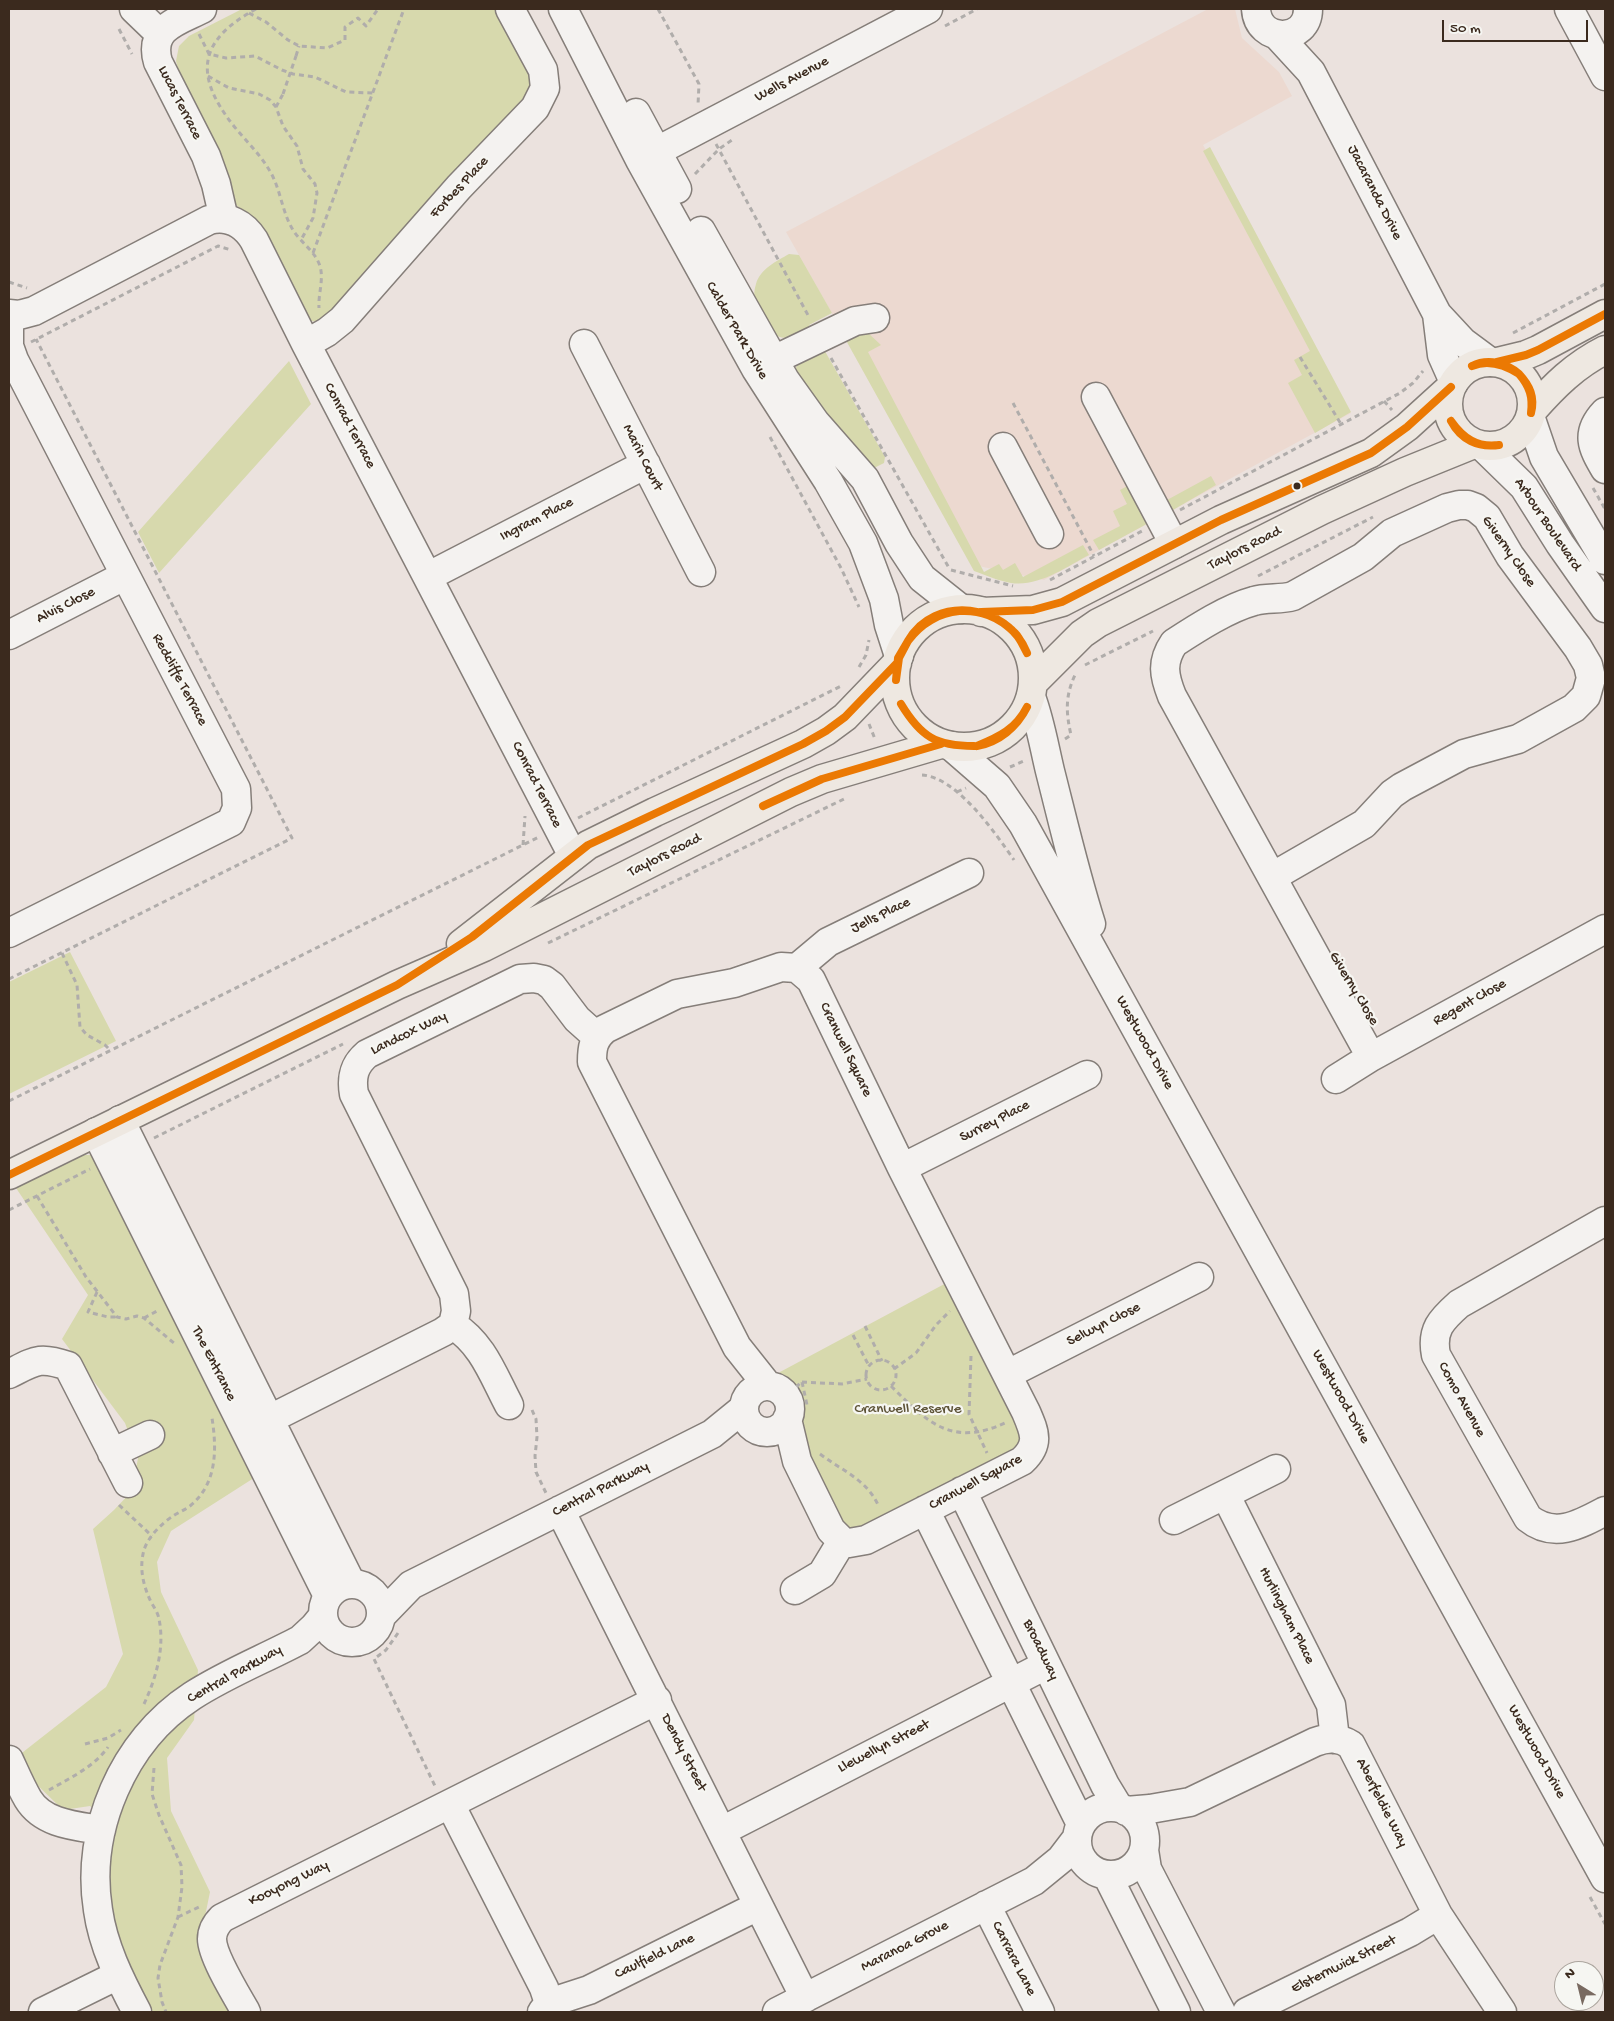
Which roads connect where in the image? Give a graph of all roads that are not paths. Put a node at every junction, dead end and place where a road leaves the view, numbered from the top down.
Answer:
1 (202, 9) edge
2 (510, 9) edge
3 (563, 9) edge
4 (579, 9) edge
5 (1256, 9) edge
6 (1569, 9) edge
7 (1308, 14) edge
8 (126, 17) edge
9 (935, 18) edge
10 (160, 34) junction
11 (1277, 35) junction
12 (1311, 72) junction
13 (1605, 76) edge
14 (648, 155) junction
15 (224, 219) junction
16 (9, 314) edge
17 (1437, 314) junction
18 (1605, 314) edge
19 (875, 318) dead end
20 (317, 338) junction
21 (584, 344) dead end
22 (1605, 350) edge
23 (1498, 354) junction
24 (765, 365) junction
25 (1453, 385) junction
26 (1096, 397) dead end
27 (1605, 412) edge
28 (1531, 415) junction
29 (1479, 445) junction
30 (1003, 446) dead end
31 (646, 464) junction
32 (1605, 469) edge
33 (1167, 532) junction
34 (1049, 534) dead end
35 (1605, 560) edge
36 (701, 572) dead end
37 (124, 576) junction
38 (429, 576) junction
39 (1605, 608) edge
40 (971, 610) junction
41 (9, 635) edge
42 (898, 660) junction
43 (1032, 690) junction
44 (946, 745) junction
45 (573, 856) junction
46 (969, 872) dead end
47 (1272, 878) junction
48 (592, 893) junction
49 (1605, 929) edge
50 (9, 932) edge
51 (797, 968) junction
52 (397, 985) junction
53 (1112, 985) junction
54 (596, 1036) junction
55 (1379, 1053) junction
56 (1087, 1075) dead end
57 (1336, 1079) dead end
58 (108, 1126) junction
59 (902, 1168) junction
60 (9, 1176) edge
61 (1605, 1221) edge
62 (1199, 1277) dead end
63 (454, 1324) junction
64 (9, 1374) edge
65 (1008, 1374) junction
66 (509, 1405) road end
67 (774, 1406) junction
68 (258, 1425) junction
69 (150, 1434) dead end
70 (112, 1453) junction
71 (1276, 1469) dead end
72 (128, 1483) dead end
73 (962, 1491) junction
74 (1226, 1496) junction
75 (560, 1510) junction
76 (925, 1510) junction
77 (1605, 1511) edge
78 (1174, 1520) dead end
79 (842, 1541) junction
80 (409, 1587) junction
81 (795, 1590) dead end
82 (342, 1604) junction
83 (391, 1620) junction
84 (1046, 1664) junction
85 (1012, 1682) junction
86 (657, 1700) junction
87 (1335, 1739) junction
88 (9, 1763) edge
89 (1190, 1802) junction
90 (448, 1805) junction
91 (1123, 1809) junction
92 (1569, 1810) junction
93 (101, 1830) junction
94 (722, 1831) junction
95 (1079, 1831) junction
96 (1144, 1846) junction
97 (1605, 1863) edge
98 (1102, 1874) junction
99 (1605, 1878) edge
100 (1034, 1881) junction
101 (758, 1906) junction
102 (986, 1906) junction
103 (1438, 1915) junction
104 (118, 1975) junction
105 (805, 1998) junction
106 (545, 2008) edge
107 (44, 2012) edge
108 (137, 2012) edge
109 (246, 2012) edge
110 (777, 2012) edge
111 (1040, 2012) edge
112 (1176, 2012) edge
113 (1221, 2012) edge
114 (1248, 2012) edge
115 (1502, 2012) edge

1 - 10 street
2 - 20 street, Forbes Place
3 - 14 street, Calder Park Drive
4 - 14 street, Calder Park Drive
5 - 11 street, Jacaranda Drive
6 - 13 street
7 - 11 street
7 - 12 street, Jacaranda Drive
8 - 10 street
9 - 14 street, Wells Avenue
10 - 15 street, Lucas Terrace
11 - 12 street, Jacaranda Drive
12 - 17 street, Jacaranda Drive
14 - 24 street, Calder Park Drive
14 - 24 street, Calder Park Drive
15 - 16 street
15 - 20 street, Conrad Terrace
16 - 37 street, Redcliffe Terrace
17 - 23 street, Jacaranda Drive
17 - 25 street, Jacaranda Drive
18 - 23 main road
19 - 24 street
20 - 38 street, Conrad Terrace
21 - 31 street, Marin Court
22 - 28 main road
23 - 25 main road
23 - 28 main road
24 - 40 street, Calder Park Drive
24 - 42 street, Calder Park Drive
25 - 29 main road
25 - 33 main road
26 - 33 street
27 - 32 street
28 - 29 main road
28 - 35 street, Arbour Boulevard
29 - 39 street, Arbour Boulevard
29 - 43 main road, Taylors Road
30 - 34 street
31 - 36 street, Marin Court
31 - 38 street, Ingram Place
33 - 40 main road
37 - 41 street, Alvis Close
37 - 50 street, Redcliffe Terrace
38 - 45 street, Conrad Terrace
40 - 42 main road
40 - 43 main road
42 - 44 main road
42 - 45 main road, Taylors Road
43 - 44 main road
43 - 53 street, Westwood Drive
44 - 48 main road, Taylors Road
44 - 53 street, Westwood Drive
45 - 48 main road
45 - 52 main road, Taylors Road
46 - 51 street, Jells Place
47 - 47 street, Giverny Close
47 - 55 street, Giverny Close
48 - 52 main road, Taylors Road
49 - 55 street, Regent Close
51 - 54 street
51 - 59 street, Cranwell Square
52 - 58 main road, Taylors Road
53 - 92 street, Westwood Drive
54 - 63 street, Landcox Way
54 - 67 street
55 - 57 street, Regent Close
56 - 59 street, Surrey Place
58 - 60 main road, Taylors Road
58 - 68 street, The Entrance
59 - 65 street, Cranwell Square
61 - 77 street, Como Avenue
62 - 65 street, Selwyn Close
63 - 66 street
63 - 68 street
64 - 70 street
65 - 73 street, Cranwell Square
67 - 75 street, Central Parkway
67 - 79 street
68 - 82 street, The Entrance
69 - 70 street
70 - 72 street
71 - 74 street
73 - 76 street, Cranwell Square
73 - 84 street, Broadway
74 - 78 street
74 - 87 street, Hurlingham Place
75 - 80 street, Central Parkway
75 - 86 street, Dendy Street
76 - 79 street, Cranwell Square
76 - 85 street
79 - 81 street
80 - 82 street, Central Parkway
80 - 83 street, Central Parkway
82 - 83 street, The Entrance
82 - 83 street, Central Parkway
82 - 93 street, Central Parkway
84 - 85 street, Llewellyn Street
84 - 91 street, Broadway
85 - 94 street, Llewellyn Street
85 - 95 street
86 - 90 street, Kooyong Way
86 - 94 street, Dendy Street
87 - 89 street
87 - 103 street, Aberfeldie Way
88 - 93 street
89 - 91 street
89 - 96 street
90 - 106 street
90 - 109 street, Kooyong Way
91 - 95 street
91 - 96 street
92 - 97 street, Westwood Drive
92 - 99 street, Westwood Drive
93 - 104 street, Central Parkway
94 - 101 street, Dendy Street
95 - 98 street
95 - 100 street, Maranoa Grove
96 - 98 street
96 - 113 street
98 - 100 street, Maranoa Grove
98 - 112 street
100 - 102 street, Maranoa Grove
101 - 105 street, Dendy Street
101 - 106 street, Caulfield Lane
102 - 105 street, Maranoa Grove
102 - 111 street, Carrara Lane
103 - 114 street, Elsternwick Street
103 - 115 street, Aberfeldie Way
104 - 107 street
104 - 108 street, Central Parkway
105 - 110 street, Maranoa Grove

